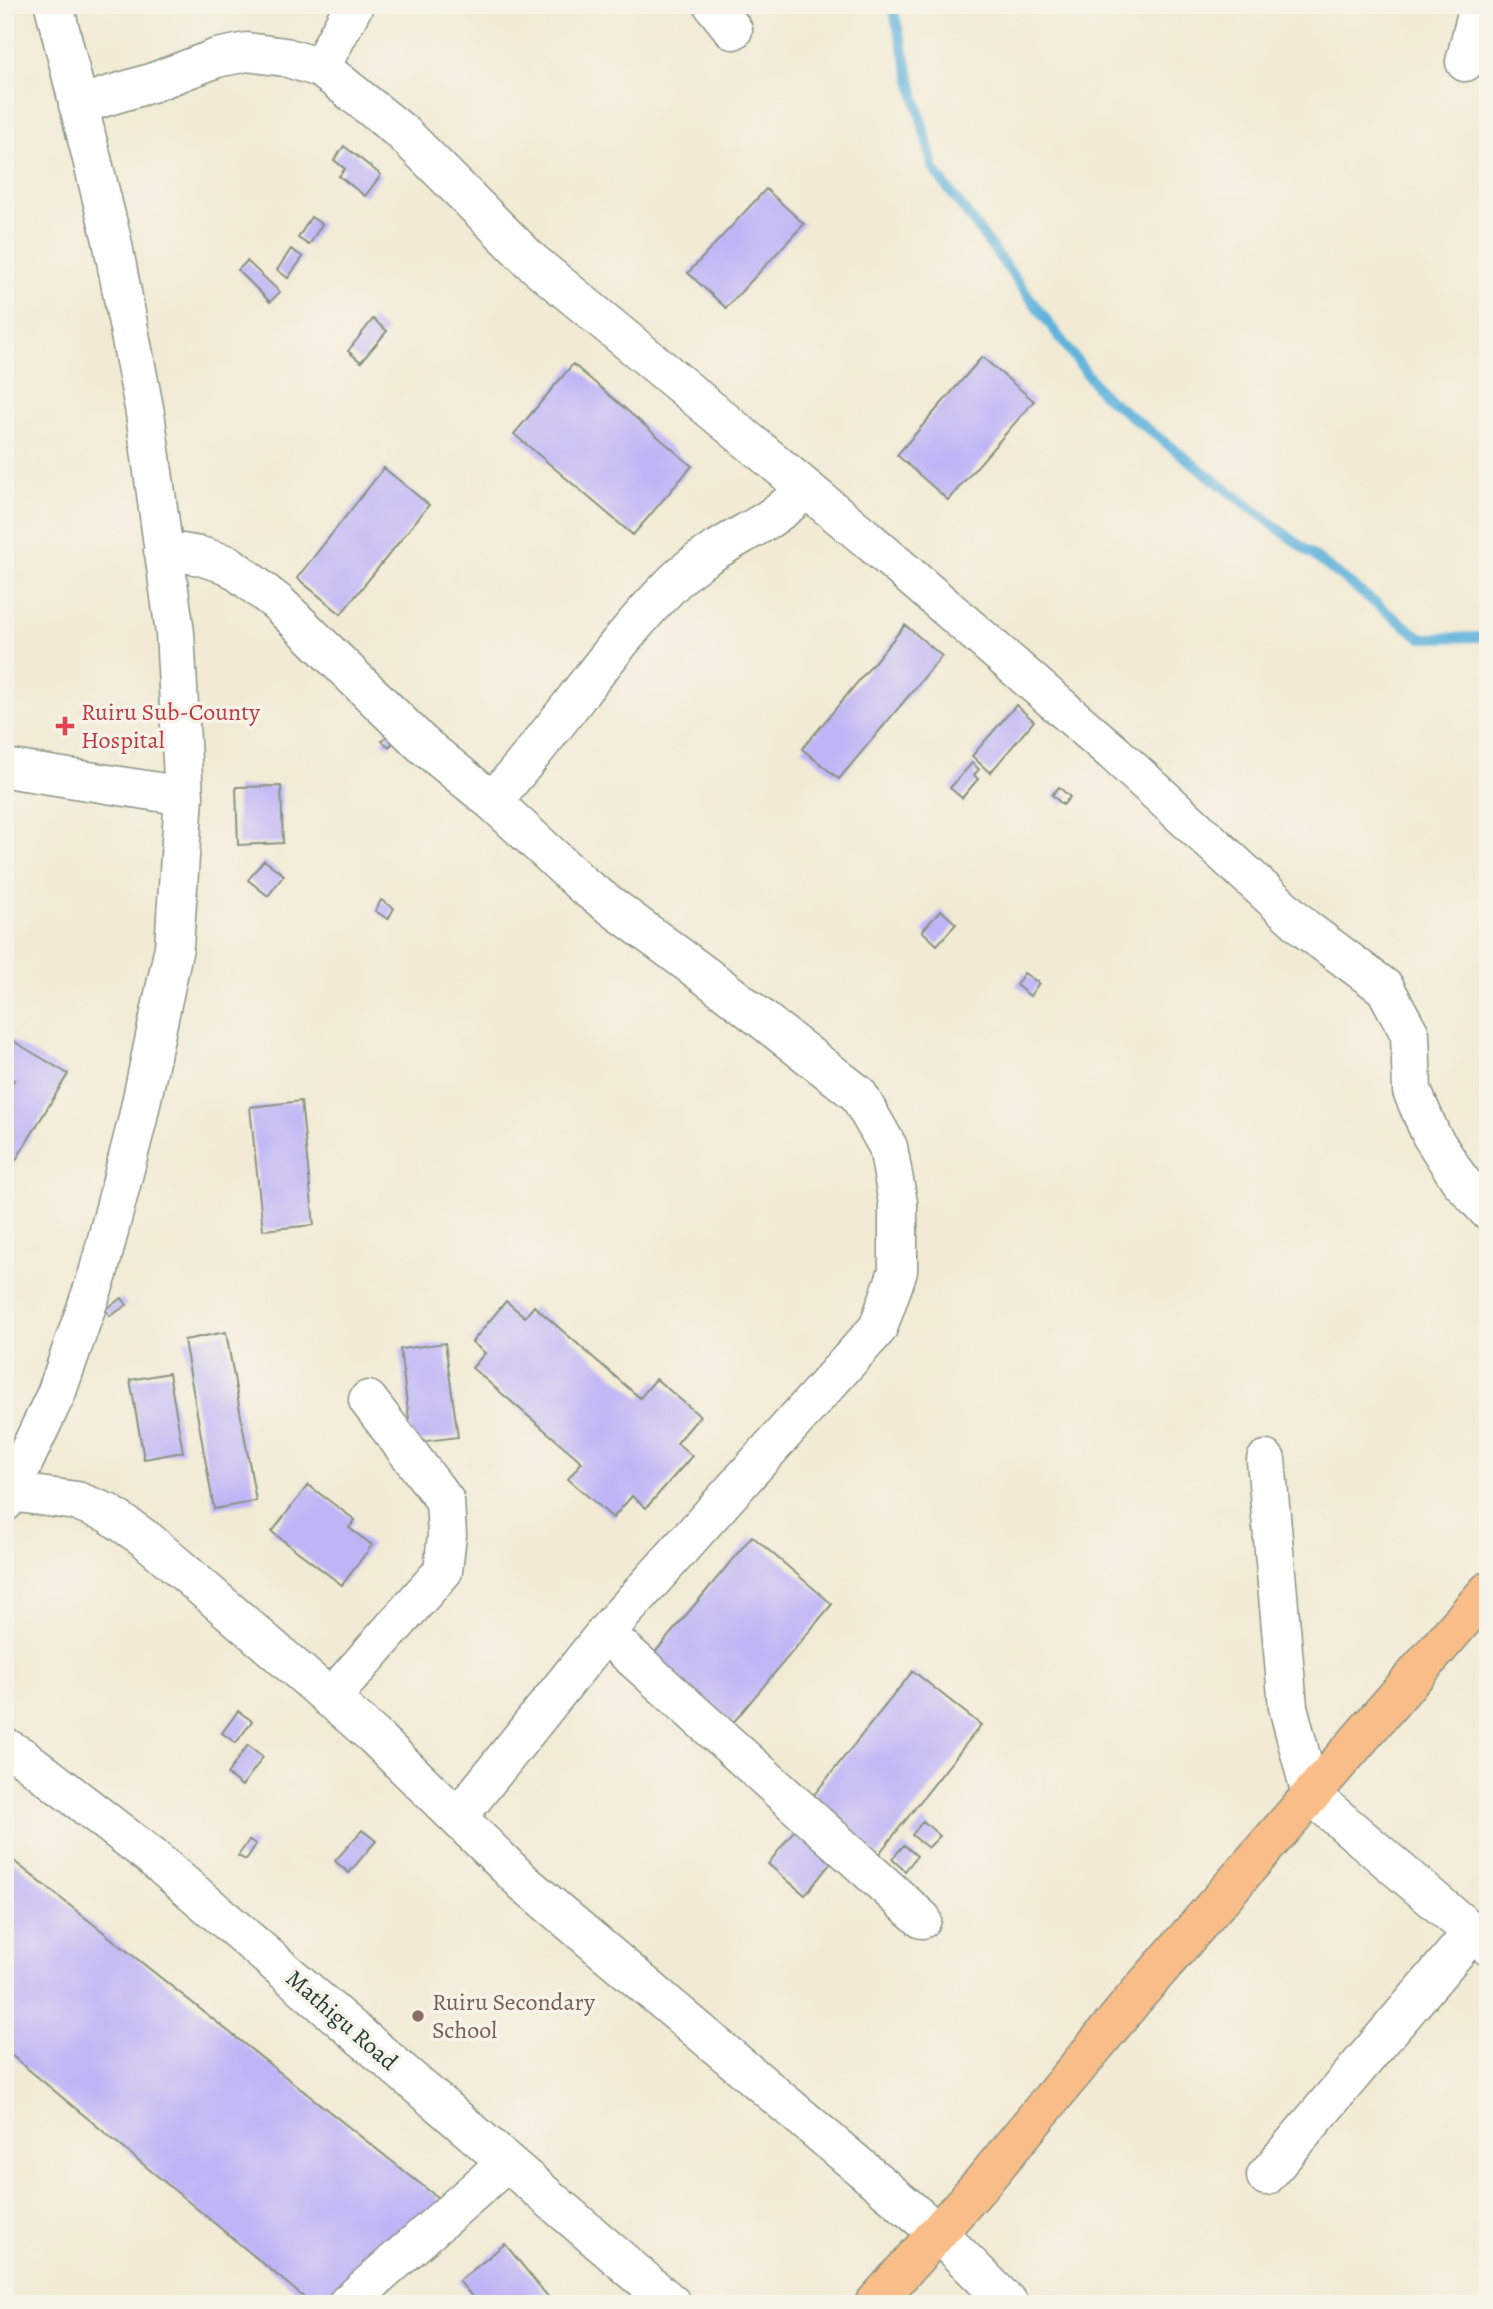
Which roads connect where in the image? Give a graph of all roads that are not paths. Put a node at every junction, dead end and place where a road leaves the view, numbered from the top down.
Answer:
1 (54, 5) edge
2 (354, 5) edge
3 (1479, 5) edge
4 (1465, 62) dead end
5 (320, 68) junction
6 (78, 105) junction
7 (806, 490) junction
8 (163, 550) junction
9 (5, 768) edge
10 (184, 796) junction
11 (492, 801) junction
12 (1488, 1211) edge
13 (368, 1400) dead end
14 (1266, 1460) dead end
15 (8, 1497) edge
16 (1488, 1591) edge
17 (605, 1633) junction
18 (330, 1699) junction
19 (5, 1747) edge
20 (1311, 1795) junction
21 (458, 1817) junction
22 (922, 1919) dead end
23 (1480, 1939) edge
24 (507, 2162) junction
25 (1266, 2176) dead end
26 (937, 2233) junction
27 (347, 2304) edge
28 (672, 2304) edge
29 (874, 2304) edge
30 (1009, 2304) edge

1 - 6 street
2 - 5 street
3 - 4 street
5 - 6 street
5 - 7 street
6 - 8 street
7 - 11 street
7 - 12 street
8 - 10 street
8 - 11 street
9 - 10 street
10 - 15 street
11 - 17 street
13 - 18 street
14 - 20 street
15 - 18 street
16 - 20 main road
17 - 21 street
17 - 22 street
18 - 21 street
19 - 24 street, Mathigu Road
20 - 23 street
20 - 26 main road
21 - 26 street
23 - 25 street
24 - 27 street
24 - 28 street, Mathigu Road
26 - 29 main road
26 - 30 street

